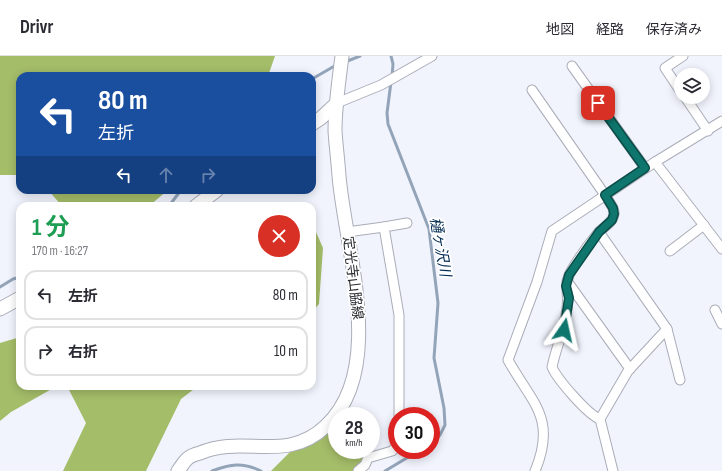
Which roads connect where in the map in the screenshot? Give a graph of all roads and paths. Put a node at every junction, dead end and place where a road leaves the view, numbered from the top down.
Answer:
1 (342, 56) edge
2 (432, 56) edge
3 (683, 56) edge
4 (572, 66) dead end
5 (674, 82) edge
6 (532, 90) dead end
7 (337, 103) junction
8 (690, 104) edge
9 (316, 121) edge
10 (722, 121) edge
11 (708, 131) junction
12 (655, 162) junction
13 (645, 168) junction
14 (212, 194) edge
15 (605, 195) junction
16 (201, 202) edge
17 (407, 223) dead end
18 (704, 225) junction
19 (384, 227) junction
20 (347, 232) junction
21 (599, 232) junction
22 (722, 249) edge
23 (670, 251) dead end
24 (567, 281) junction
25 (16, 300) edge
26 (0, 309) edge
27 (715, 310) dead end
28 (722, 324) edge
29 (667, 329) junction
30 (630, 370) junction
31 (680, 380) dead end
32 (399, 407) edge
33 (600, 419) junction
34 (388, 452) edge
35 (178, 471) edge
36 (358, 471) edge
37 (535, 471) edge
38 (613, 471) edge

1 - 7 main road, 定光寺山脇線
2 - 7 street
3 - 5 street
4 - 13 street
6 - 15 street
7 - 9 main road
7 - 20 main road, 定光寺山脇線
8 - 11 street
10 - 11 street
11 - 12 street
12 - 13 street
12 - 18 street
13 - 15 street
14 - 16 main road
15 - 21 street
15 - 37 street
17 - 19 street
18 - 22 street
18 - 23 street
19 - 20 street
19 - 32 street
20 - 35 main road, 定光寺山脇線
21 - 24 street
21 - 29 street
24 - 30 street
24 - 33 street
25 - 26 main road
27 - 28 street
29 - 30 street
29 - 31 street
30 - 33 street
33 - 38 street
34 - 36 street

